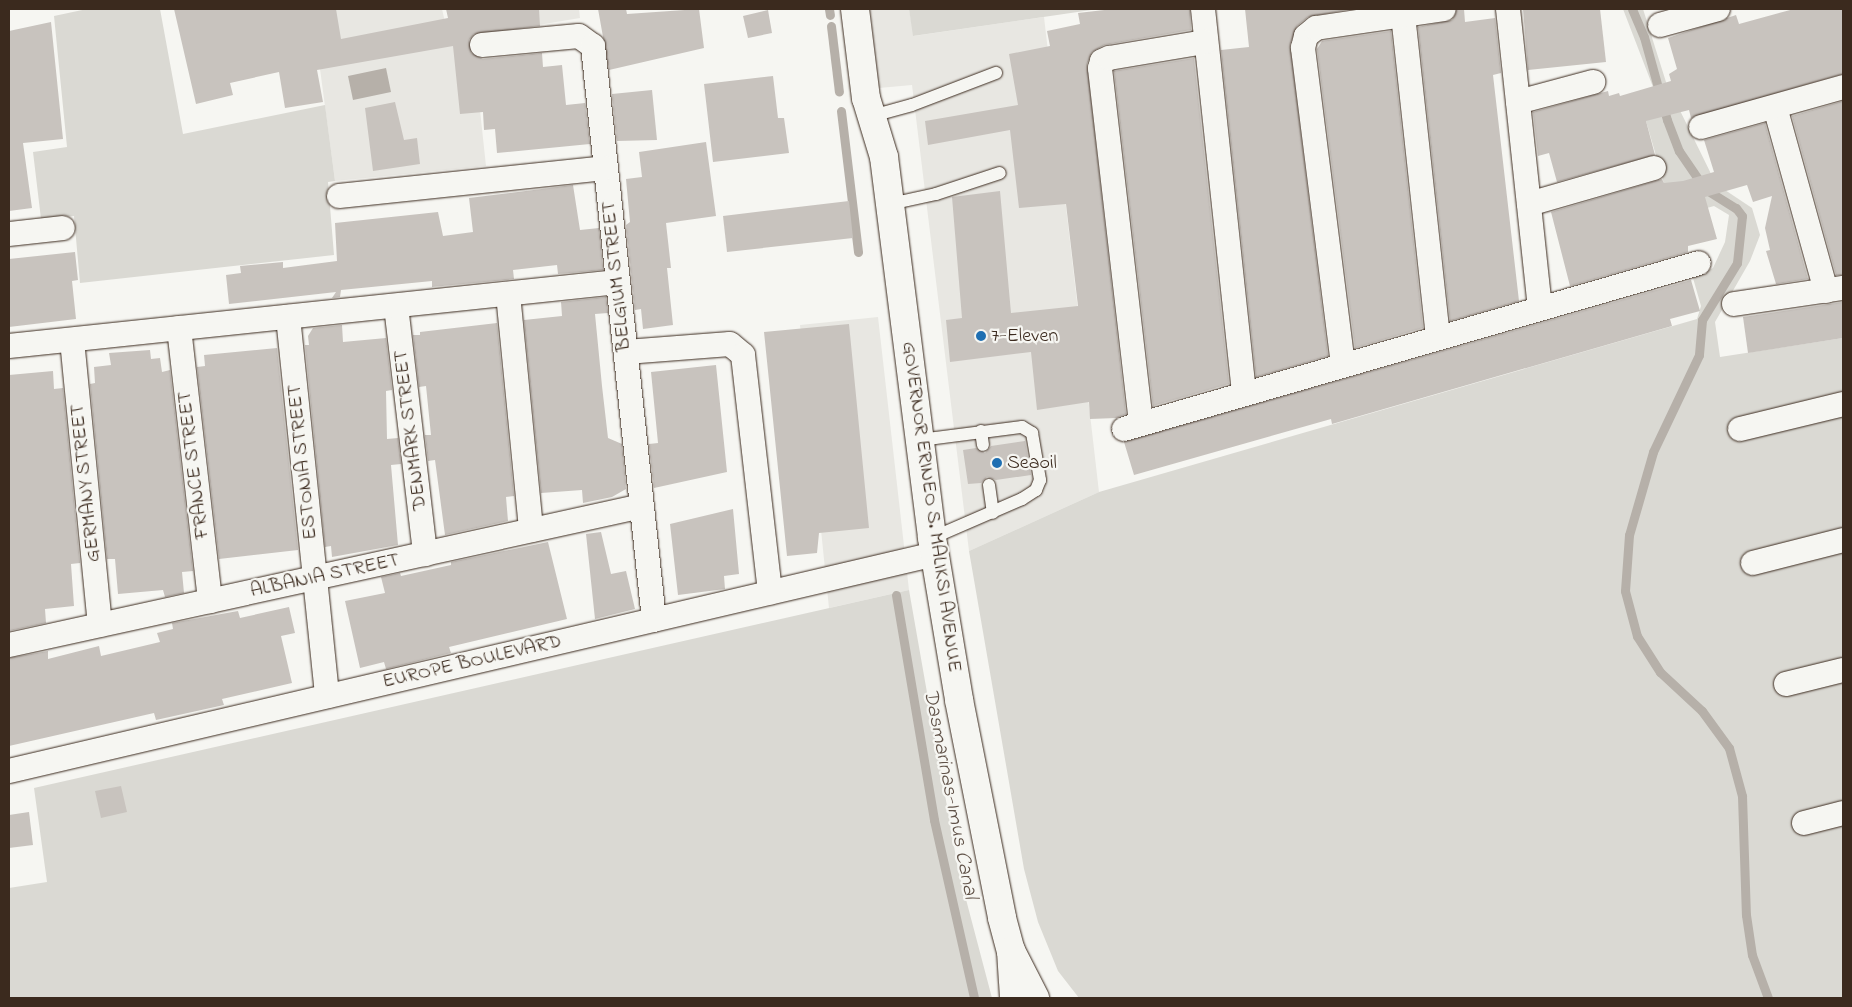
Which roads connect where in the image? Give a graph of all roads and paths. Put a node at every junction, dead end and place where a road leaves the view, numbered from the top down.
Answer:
1 (855, 9) edge
2 (1203, 9) edge
3 (1444, 9) edge
4 (1508, 9) edge
5 (1718, 9) edge
6 (1404, 15) junction
7 (1660, 25) dead end
8 (1205, 42) junction
9 (482, 45) dead end
10 (996, 73) dead end
11 (1592, 82) dead end
12 (1843, 87) edge
13 (1518, 102) junction
14 (1774, 107) junction
15 (872, 116) junction
16 (1701, 127) dead end
17 (605, 168) junction
18 (1654, 168) dead end
19 (1000, 173) dead end
20 (340, 196) dead end
21 (890, 204) junction
22 (1529, 204) junction
23 (63, 228) dead end
24 (9, 234) edge
25 (1698, 263) dead end
26 (618, 282) junction
27 (1835, 289) edge
28 (508, 294) junction
29 (1734, 304) dead end
30 (396, 306) junction
31 (1540, 308) junction
32 (288, 317) junction
33 (179, 328) junction
34 (1438, 338) junction
35 (72, 340) junction
36 (9, 346) edge
37 (626, 352) junction
38 (1343, 365) junction
39 (1244, 393) junction
40 (1843, 404) edge
41 (1740, 429) dead end
42 (981, 432) junction
43 (920, 440) junction
44 (984, 445) dead end
45 (989, 484) dead end
46 (642, 506) junction
47 (994, 513) junction
48 (531, 530) junction
49 (1843, 540) edge
50 (934, 546) junction
51 (425, 554) junction
52 (1753, 563) dead end
53 (315, 578) junction
54 (770, 592) junction
55 (210, 601) junction
56 (654, 620) junction
57 (100, 625) junction
58 (9, 645) edge
59 (1843, 670) edge
60 (1786, 684) dead end
61 (328, 696) junction
62 (9, 771) edge
63 (1843, 813) edge
64 (1804, 823) dead end
65 (1011, 951) junction
66 (1014, 998) edge
67 (1035, 998) edge

1 - 15 main road, GOVERNOR ERINEO S. MALIKSI AVENUE
2 - 8 street
3 - 6 street
4 - 13 street
5 - 7 street
6 - 34 street
6 - 38 street
8 - 39 street
8 - 39 street
9 - 17 street, BELGIUM STREET
10 - 15 lane
11 - 13 street
12 - 14 street
13 - 22 street
14 - 16 street
14 - 27 street
15 - 21 main road, GOVERNOR ERINEO S. MALIKSI AVENUE
17 - 20 street
17 - 26 street, BELGIUM STREET
18 - 22 street
19 - 21 lane
21 - 43 main road, GOVERNOR ERINEO S. MALIKSI AVENUE
22 - 31 street
23 - 24 street
25 - 31 street
26 - 28 street
26 - 37 street, BELGIUM STREET
27 - 29 street
28 - 30 street
28 - 48 street
30 - 32 street
30 - 51 street, DENMARK STREET
31 - 34 street
32 - 33 street
32 - 53 street, ESTONIA STREET
33 - 35 street
33 - 55 street, FRANCE STREET
34 - 38 street
35 - 36 street
35 - 57 street, GERMANY STREET
37 - 46 street, BELGIUM STREET
37 - 54 street
38 - 39 street
40 - 41 street
42 - 43 lane
42 - 44 lane
42 - 47 lane
43 - 50 main road, GOVERNOR ERINEO S. MALIKSI AVENUE
45 - 47 lane
46 - 48 street, ALBANIA STREET
46 - 56 street, BELGIUM STREET
47 - 50 lane
48 - 51 street, ALBANIA STREET
49 - 52 street
50 - 54 street, EUROPE BOULEVARD
50 - 65 main road, GOVERNOR ERINEO S. MALIKSI AVENUE
51 - 53 street, ALBANIA STREET
53 - 55 street, ALBANIA STREET
53 - 61 street, ESTONIA STREET
54 - 56 street, EUROPE BOULEVARD
55 - 57 street, ALBANIA STREET
56 - 61 street, EUROPE BOULEVARD
57 - 58 street, ALBANIA STREET
59 - 60 street
61 - 62 street, EUROPE BOULEVARD
63 - 64 street
65 - 66 main road
65 - 67 main road, GOVERNOR ERINEO S. MALIKSI AVENUE

